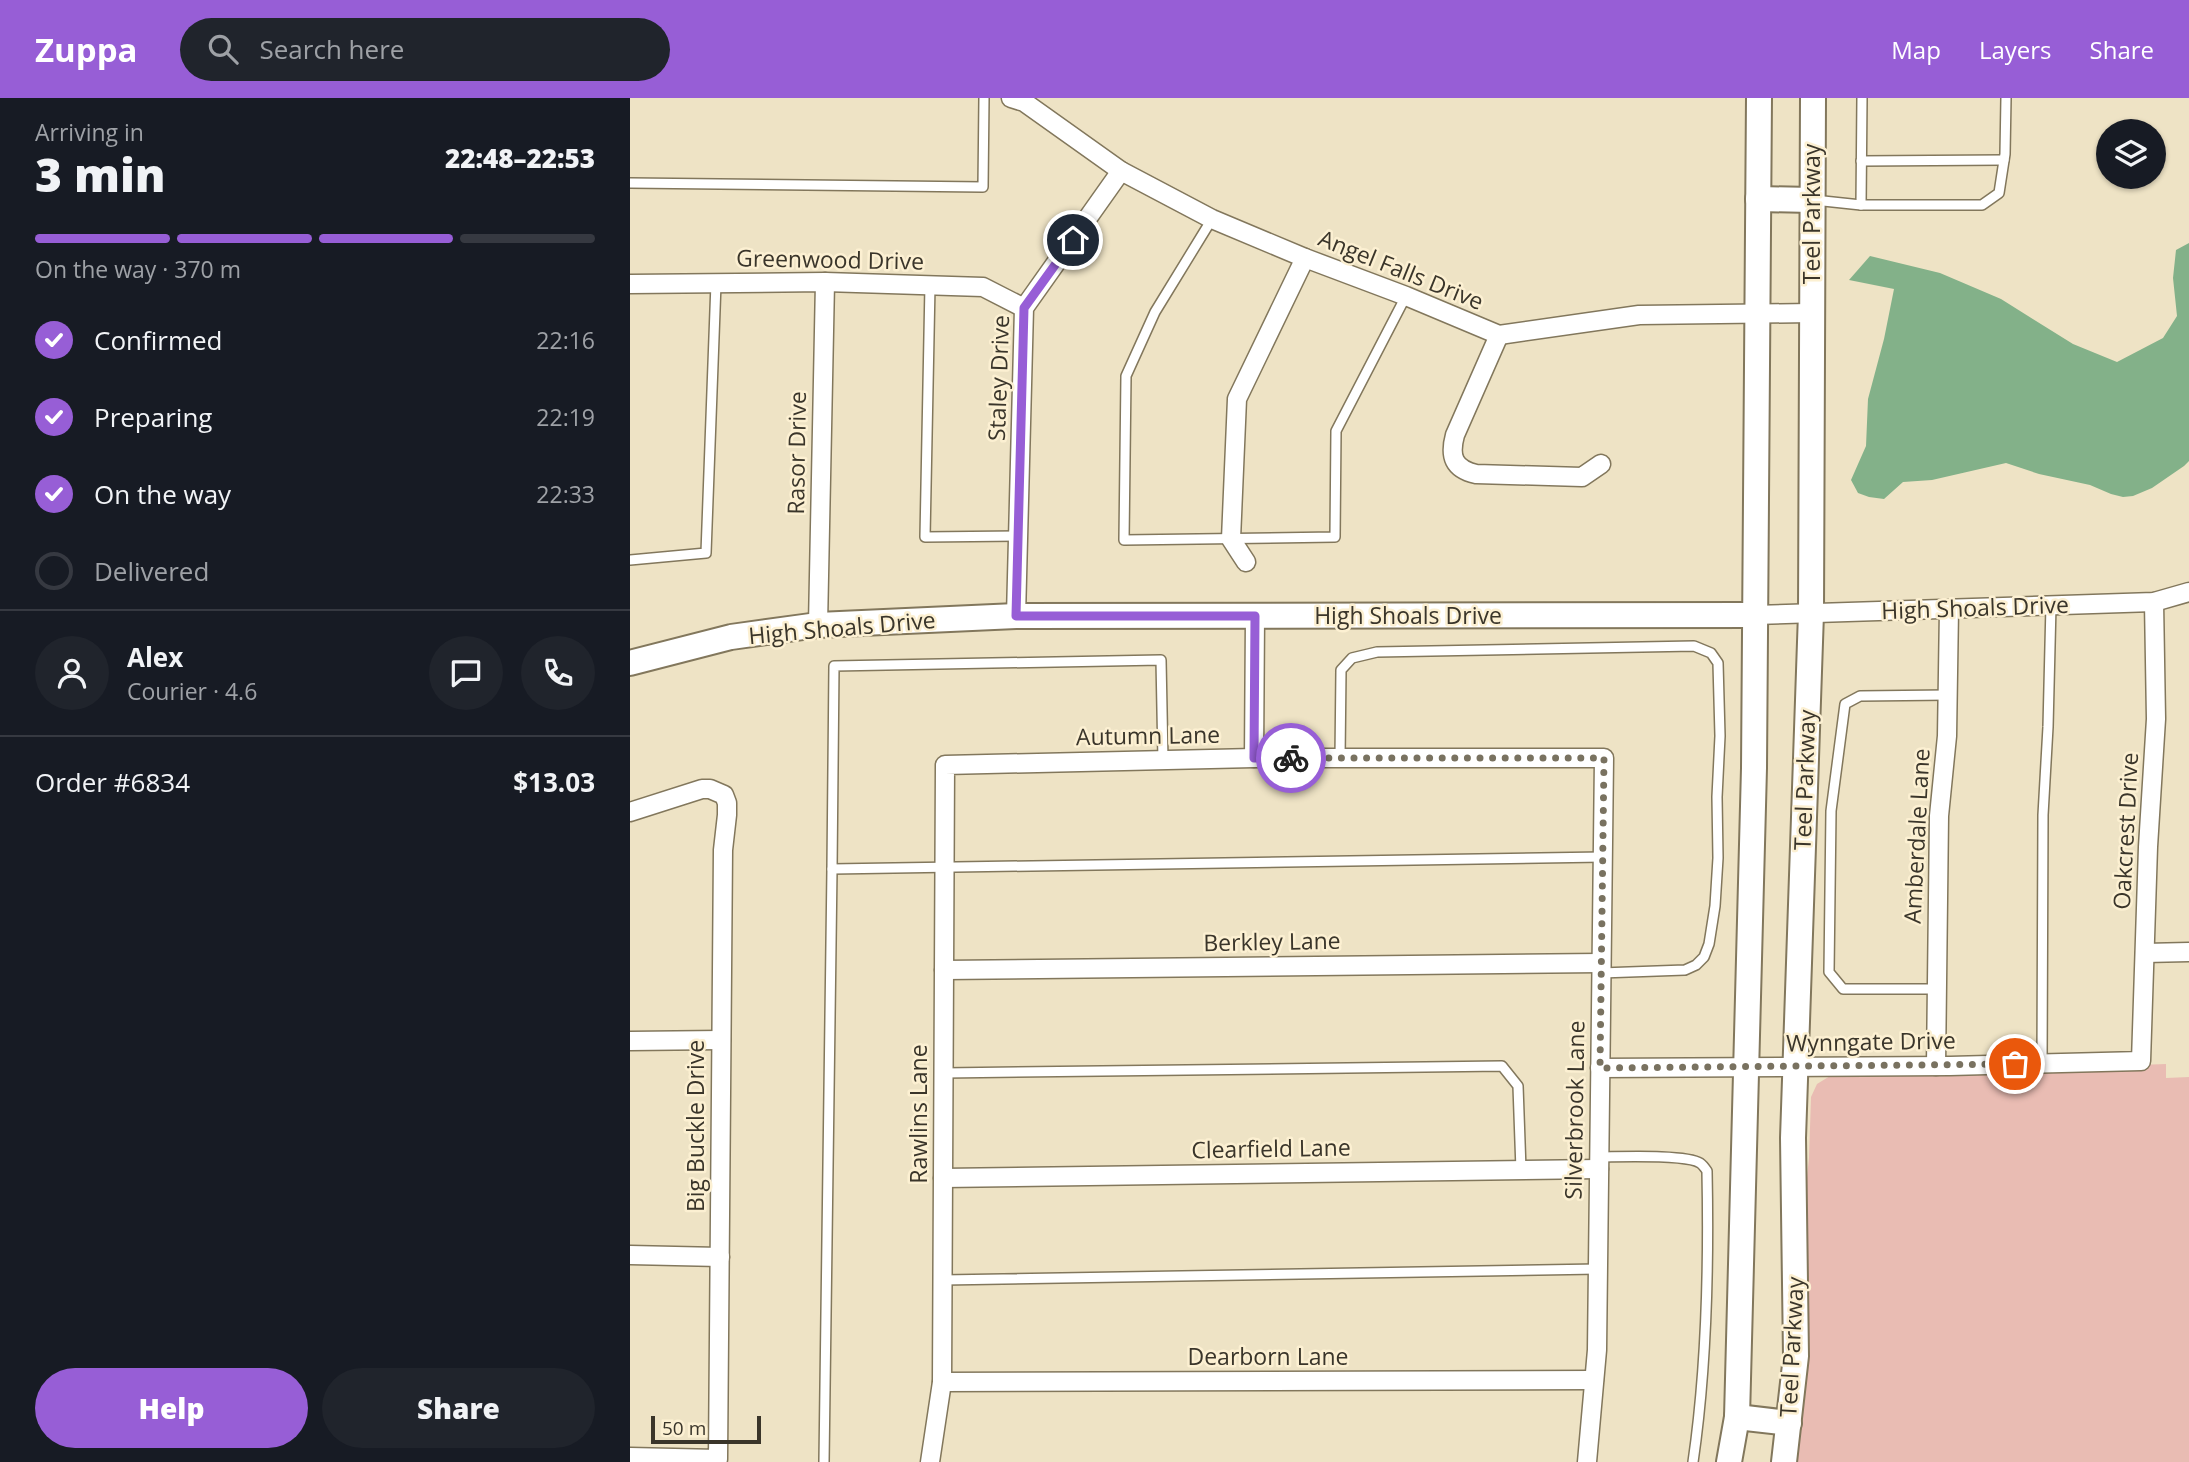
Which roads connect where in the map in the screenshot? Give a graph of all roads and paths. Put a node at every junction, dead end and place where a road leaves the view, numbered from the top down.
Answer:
1 (984, 98) edge
2 (1011, 98) edge
3 (1759, 98) edge
4 (1813, 98) edge
5 (1862, 98) edge
6 (2006, 98) edge
7 (2004, 160) junction
8 (1861, 161) junction
9 (1121, 171) junction
10 (630, 183) edge
11 (1758, 199) junction
12 (1812, 200) junction
13 (1861, 205) junction
14 (1212, 219) junction
15 (1305, 258) junction
16 (825, 282) junction
17 (716, 283) junction
18 (630, 284) edge
19 (930, 285) junction
20 (1406, 296) junction
21 (1024, 308) junction
22 (1812, 313) junction
23 (1757, 314) junction
24 (1499, 335) junction
25 (1601, 464) dead end
26 (1019, 536) junction
27 (1231, 539) junction
28 (630, 560) edge
29 (1246, 562) dead end
30 (2189, 592) edge
31 (2154, 602) junction
32 (2051, 605) junction
33 (1950, 608) junction
34 (1811, 613) junction
35 (1755, 615) junction
36 (1016, 616) junction
37 (1255, 616) junction
38 (818, 625) junction
39 (630, 663) edge
40 (1948, 695) junction
41 (1254, 758) junction
42 (1340, 758) junction
43 (1604, 758) joint
44 (1163, 760) junction
45 (945, 765) joint
46 (630, 812) edge
47 (1602, 857) junction
48 (945, 868) junction
49 (832, 869) junction
50 (2189, 952) edge
51 (2145, 953) junction
52 (1601, 968) junction
53 (944, 970) junction
54 (1937, 989) junction
55 (721, 1040) junction
56 (630, 1041) edge
57 (2141, 1061) joint
58 (2042, 1064) junction
59 (1796, 1066) junction
60 (1936, 1066) junction
61 (1600, 1068) junction
62 (1746, 1068) junction
63 (944, 1073) junction
64 (1599, 1163) junction
65 (1521, 1170) junction
66 (943, 1178) junction
67 (630, 1255) edge
68 (720, 1256) junction
69 (1598, 1269) junction
70 (943, 1280) junction
71 (1594, 1380) junction
72 (942, 1382) junction
73 (1737, 1417) junction
74 (1789, 1423) junction
75 (630, 1457) edge
76 (824, 1462) edge
77 (930, 1462) edge
78 (1587, 1462) edge
79 (1693, 1462) edge
80 (1729, 1462) edge
81 (1784, 1462) edge

1 - 10 lane
2 - 9 street, Angel Falls Drive
3 - 11 main road
4 - 12 main road, Teel Parkway
5 - 8 lane
6 - 7 lane
7 - 8 lane
7 - 13 lane
8 - 13 lane
9 - 14 street, Angel Falls Drive
9 - 21 street, Staley Drive
11 - 12 main road
11 - 23 main road
12 - 13 lane
12 - 22 main road, Teel Parkway
14 - 15 street, Angel Falls Drive
14 - 27 lane
15 - 20 street, Angel Falls Drive
15 - 27 street
16 - 17 street, Greenwood Drive
16 - 19 street, Greenwood Drive
16 - 38 street, Rasor Drive
17 - 18 street, Greenwood Drive
17 - 28 lane
19 - 21 street, Greenwood Drive
19 - 26 lane
20 - 24 street, Angel Falls Drive
20 - 27 lane
21 - 26 street, Staley Drive
22 - 23 street, Angel Falls Drive
22 - 34 main road, Teel Parkway
23 - 24 street, Angel Falls Drive
23 - 35 main road
24 - 25 street
26 - 36 street, Staley Drive
27 - 29 street
30 - 31 street, High Shoals Drive
31 - 32 street, High Shoals Drive
31 - 51 street, Oakcrest Drive
32 - 33 street, High Shoals Drive
32 - 58 lane
33 - 34 street, High Shoals Drive
33 - 40 street, Amberdale Lane
34 - 35 street, High Shoals Drive
34 - 59 main road, Teel Parkway
35 - 37 main road, High Shoals Drive
35 - 62 main road
36 - 37 main road, High Shoals Drive
36 - 38 main road, High Shoals Drive
37 - 41 street
38 - 39 main road, High Shoals Drive
40 - 54 street, Amberdale Lane
40 - 54 lane
41 - 42 street, Autumn Lane
41 - 44 street, Autumn Lane
42 - 43 street, Autumn Lane
42 - 52 lane
43 - 47 street, Silverbrook Lane
44 - 45 street, Autumn Lane
44 - 49 lane
45 - 48 street, Rawlins Lane
46 - 55 street, Big Buckle Drive
47 - 48 lane
47 - 52 street, Silverbrook Lane
48 - 49 lane
48 - 53 street, Rawlins Lane
49 - 76 lane
50 - 51 street
51 - 57 street, Oakcrest Drive
52 - 53 street, Berkley Lane
52 - 61 street, Silverbrook Lane
53 - 63 street, Rawlins Lane
54 - 60 street, Amberdale Lane
55 - 56 street
55 - 68 street, Big Buckle Drive
57 - 58 street, Wynngate Drive
58 - 60 street, Wynngate Drive
59 - 60 street, Wynngate Drive
59 - 62 street, Wynngate Drive
59 - 74 main road, Teel Parkway
61 - 62 street, Wynngate Drive
61 - 64 street, Silverbrook Lane
62 - 73 main road
63 - 65 lane
63 - 66 street, Rawlins Lane
64 - 65 street, Clearfield Lane
64 - 69 street, Silverbrook Lane
64 - 79 lane
65 - 66 street, Clearfield Lane
66 - 70 street, Rawlins Lane
67 - 68 street
68 - 75 street, Big Buckle Drive
69 - 70 lane
69 - 71 street, Silverbrook Lane
70 - 72 street, Rawlins Lane
71 - 72 street, Dearborn Lane
71 - 78 street, Silverbrook Lane
72 - 77 street, Rawlins Lane
73 - 74 main road
73 - 80 main road
74 - 81 main road, Teel Parkway

